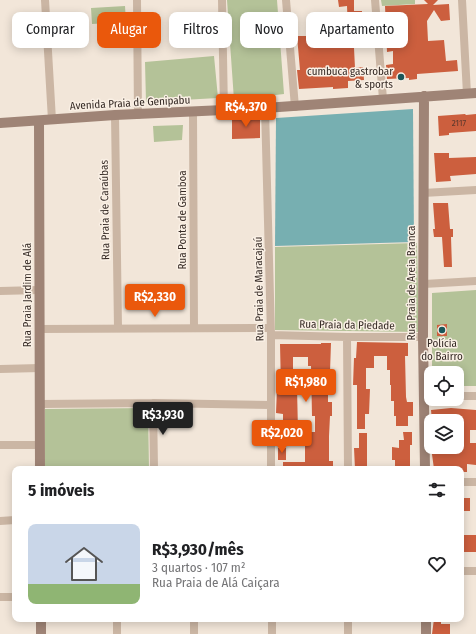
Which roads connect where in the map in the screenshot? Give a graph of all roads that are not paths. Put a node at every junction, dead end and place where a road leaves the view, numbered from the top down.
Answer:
1 (45, 0) edge
2 (136, 0) edge
3 (222, 0) edge
4 (286, 0) edge
5 (375, 0) edge
6 (462, 0) edge
7 (472, 93) edge
8 (424, 96) junction
9 (383, 99) junction
10 (295, 106) junction
11 (266, 108) junction
12 (224, 111) junction
13 (193, 112) junction
14 (138, 115) junction
15 (115, 116) junction
16 (52, 120) junction
17 (39, 121) junction
18 (0, 123) edge
19 (476, 190) edge
20 (423, 193) junction
21 (476, 281) edge
22 (424, 284) junction
23 (39, 290) junction
24 (0, 291) edge
25 (118, 328) junction
26 (194, 328) junction
27 (39, 329) junction
28 (271, 331) junction
29 (347, 337) junction
30 (423, 337) junction
31 (425, 366) edge
32 (40, 368) junction
33 (0, 369) edge
34 (464, 396) edge
35 (476, 396) edge
36 (153, 403) junction
37 (41, 404) junction
38 (271, 405) junction
39 (427, 406) edge
40 (0, 445) edge
41 (40, 445) junction
42 (40, 466) edge
43 (154, 466) edge
44 (271, 466) edge
45 (348, 466) edge
46 (425, 466) edge
47 (464, 482) edge
48 (476, 482) edge
49 (12, 520) edge
50 (0, 521) edge
51 (464, 572) edge
52 (476, 572) edge
53 (12, 597) edge
54 (0, 598) edge
55 (41, 622) edge
56 (117, 622) edge
57 (194, 622) edge
58 (272, 622) edge
59 (348, 622) edge
60 (426, 622) edge
61 (41, 634) edge
62 (117, 634) edge
63 (194, 634) edge
64 (272, 634) edge
65 (348, 634) edge
66 (426, 634) edge

1 - 16 street
2 - 14 street
3 - 12 street
4 - 10 street
5 - 9 street
6 - 7 street
7 - 8 street, Avenida Praia de Genipabu
8 - 9 street, Avenida Praia de Genipabu
8 - 20 street, Rua Praia de Areia Branca
9 - 10 street, Avenida Praia de Genipabu
10 - 11 street, Avenida Praia de Genipabu
11 - 12 street, Avenida Praia de Genipabu
11 - 28 street, Rua Praia de Maracajaú
12 - 13 street, Avenida Praia de Genipabu
13 - 14 street, Avenida Praia de Genipabu
13 - 26 street, Rua Ponta de Gamboa
14 - 15 street, Avenida Praia de Genipabu
15 - 16 street, Avenida Praia de Genipabu
15 - 25 street, Rua Praia de Caraúbas
16 - 17 street, Avenida Praia de Genipabu
17 - 18 street, Avenida Praia de Genipabu
17 - 23 street, Rua Praia Jardim de Alá
19 - 20 street
20 - 22 street, Rua Praia de Areia Branca
21 - 22 street
22 - 30 street, Rua Praia de Areia Branca
23 - 24 street
23 - 27 street, Rua Praia Jardim de Alá
25 - 26 street, Rua Praia da Piedade
25 - 27 street, Rua Praia da Piedade
26 - 28 street, Rua Praia da Piedade
27 - 32 street, Rua Praia Jardim de Alá
28 - 29 street, Rua Praia da Piedade
28 - 38 street, Rua Praia de Maracajaú
29 - 30 street, Rua Praia da Piedade
29 - 45 street
30 - 31 street, Rua Praia de Areia Branca
32 - 33 street
32 - 37 street, Rua Praia Jardim de Alá
34 - 35 street
36 - 37 street
36 - 38 street
36 - 43 street
37 - 41 street, Rua Praia Jardim de Alá
38 - 44 street, Rua Praia de Maracajaú
39 - 46 street, Rua Praia de Areia Branca
40 - 41 street
41 - 42 street, Rua Praia Jardim de Alá
47 - 48 street
49 - 50 street
51 - 52 street
53 - 54 street
55 - 61 street
56 - 62 street
57 - 63 street
58 - 64 street
59 - 65 street
60 - 66 street

